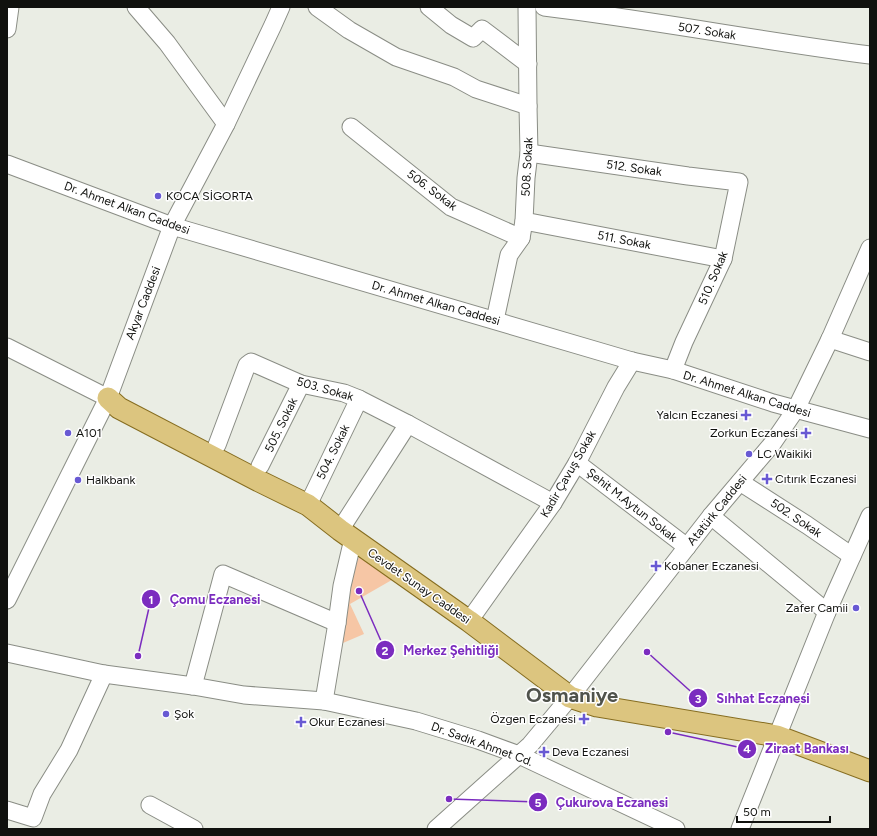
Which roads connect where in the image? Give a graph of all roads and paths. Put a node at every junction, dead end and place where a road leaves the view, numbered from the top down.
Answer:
1 (10, 7) edge
2 (136, 7) edge
3 (317, 7) edge
4 (429, 7) edge
5 (527, 7) edge
6 (544, 7) edge
7 (275, 9) edge
8 (7, 29) edge
9 (870, 55) edge
10 (528, 64) junction
11 (528, 106) junction
12 (226, 124) junction
13 (351, 127) dead end
14 (529, 153) junction
15 (7, 164) edge
16 (739, 182) joint
17 (524, 221) junction
18 (172, 226) junction
19 (521, 238) junction
20 (870, 248) edge
21 (723, 259) junction
22 (495, 320) junction
23 (830, 339) junction
24 (7, 347) edge
25 (870, 352) edge
26 (632, 361) junction
27 (672, 370) junction
28 (301, 384) junction
29 (108, 398) junction
30 (359, 399) junction
31 (796, 410) junction
32 (408, 424) junction
33 (870, 429) edge
34 (217, 445) junction
35 (577, 463) junction
36 (260, 466) junction
37 (740, 482) junction
38 (553, 503) junction
39 (308, 505) junction
40 (711, 516) junction
41 (870, 516) edge
42 (347, 535) junction
43 (687, 547) junction
44 (852, 556) junction
45 (7, 600) edge
46 (827, 612) junction
47 (469, 621) junction
48 (337, 622) junction
49 (7, 653) edge
50 (104, 674) junction
51 (193, 686) junction
52 (570, 697) junction
53 (324, 701) junction
54 (777, 736) junction
55 (519, 755) junction
56 (870, 771) edge
57 (150, 805) dead end
58 (7, 810) edge
59 (194, 829) edge
60 (436, 829) edge
61 (676, 829) edge
62 (740, 829) edge

1 - 8 street
2 - 12 street
3 - 11 street
4 - 10 street
5 - 10 street, 508. Sokak
6 - 9 street, 507. Sokak
7 - 12 street, Akyar Caddesi
10 - 11 street, 508. Sokak
11 - 14 street, 508. Sokak
12 - 18 street, Akyar Caddesi
13 - 19 street, 506. Sokak
14 - 16 street, 512. Sokak
14 - 17 street, 508. Sokak
15 - 18 street, Dr. Ahmet Alkan Caddesi
16 - 21 street, 510. Sokak
17 - 19 street, 508. Sokak
17 - 21 street, 511. Sokak
18 - 22 street, Dr. Ahmet Alkan Caddesi
18 - 29 street, Akyar Caddesi
19 - 22 street, 508. Sokak
20 - 23 street, Atatürk Caddesi
21 - 27 street, 510. Sokak
22 - 26 street, Dr. Ahmet Alkan Caddesi
23 - 25 street
23 - 31 street, Atatürk Caddesi
24 - 29 street
26 - 27 street, Dr. Ahmet Alkan Caddesi
26 - 35 street, Kadir Çavuş Sokak
27 - 31 street, Dr. Ahmet Alkan Caddesi
28 - 30 street, 503. Sokak
28 - 34 street, 503. Sokak
28 - 36 street, 505. Sokak
29 - 34 main road
29 - 39 main road
29 - 45 street, Akyar Caddesi
30 - 32 street, 503. Sokak
30 - 39 street, 504. Sokak
31 - 33 street, Dr. Ahmet Alkan Caddesi
31 - 37 street, Atatürk Caddesi
32 - 38 street, 503. Sokak
32 - 42 street
34 - 36 main road
35 - 38 street, Kadir Çavuş Sokak
35 - 43 street, Şehit M.Aytun Sokak
36 - 39 main road
37 - 40 street, Atatürk Caddesi
37 - 44 street, 502. Sokak
38 - 47 street, Kadir Çavuş Sokak
39 - 42 main road, Cevdet Sunay Caddesi
40 - 43 street, Atatürk Caddesi
40 - 46 street
41 - 44 street
42 - 47 main road, Cevdet Sunay Caddesi
42 - 48 street
43 - 52 street, Atatürk Caddesi
44 - 46 street
46 - 54 street
47 - 52 main road, Cevdet Sunay Caddesi
48 - 51 street
48 - 53 street
49 - 50 street, Dr. Sadık Ahmet Cd.
50 - 51 street, Dr. Sadık Ahmet Cd.
50 - 58 street
51 - 53 street, Dr. Sadık Ahmet Cd.
52 - 54 main road, Cevdet Sunay Caddesi
52 - 55 street, Atatürk Caddesi
53 - 55 street, Dr. Sadık Ahmet Cd.
54 - 56 main road, Cevdet Sunay Caddesi
54 - 62 street
55 - 60 street, Atatürk Caddesi
55 - 61 street, Dr. Sadık Ahmet Cd.
57 - 59 street

